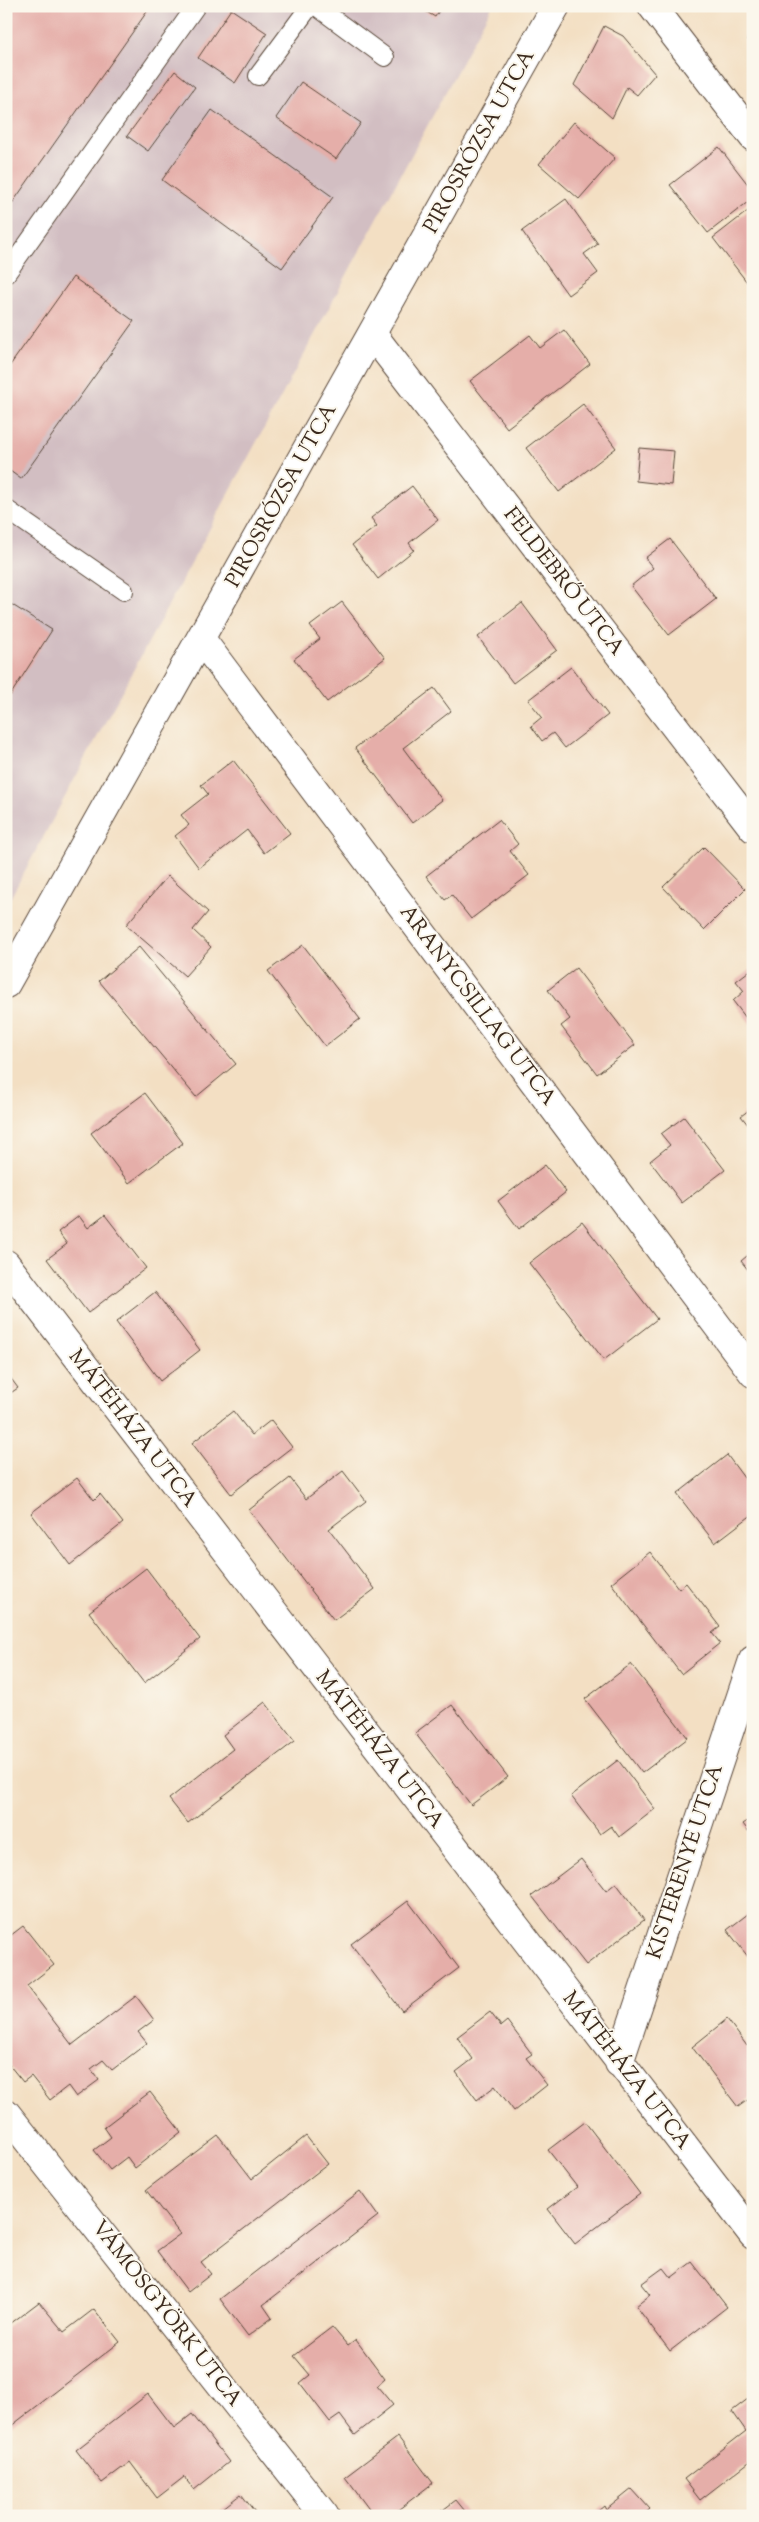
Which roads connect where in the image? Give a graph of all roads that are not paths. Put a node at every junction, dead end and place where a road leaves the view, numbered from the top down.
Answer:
1 (196, 6) edge
2 (310, 6) edge
3 (316, 6) edge
4 (556, 6) edge
5 (652, 6) edge
6 (385, 56) dead end
7 (258, 76) dead end
8 (753, 137) edge
9 (6, 274) edge
10 (373, 335) junction
11 (6, 509) edge
12 (124, 591) dead end
13 (201, 639) junction
14 (753, 828) edge
15 (6, 984) edge
16 (6, 1264) edge
17 (753, 1374) edge
18 (753, 1660) edge
19 (620, 2063) junction
20 (6, 2113) edge
21 (753, 2235) edge
22 (325, 2516) edge

1 - 9 lane
2 - 7 lane
3 - 6 lane
4 - 10 street, PIROSRÓZSA UTCA
5 - 8 street
10 - 13 street, PIROSRÓZSA UTCA
10 - 14 street, FELDEBRŐ UTCA
11 - 12 lane
13 - 15 street, PIROSRÓZSA UTCA
13 - 17 street, ARANYCSILLAG UTCA
16 - 19 street, MÁTÉHÁZA UTCA
18 - 19 street, KISTERENYE UTCA
19 - 21 street, MÁTÉHÁZA UTCA
20 - 22 street, VÁMOSGYÖRK UTCA

